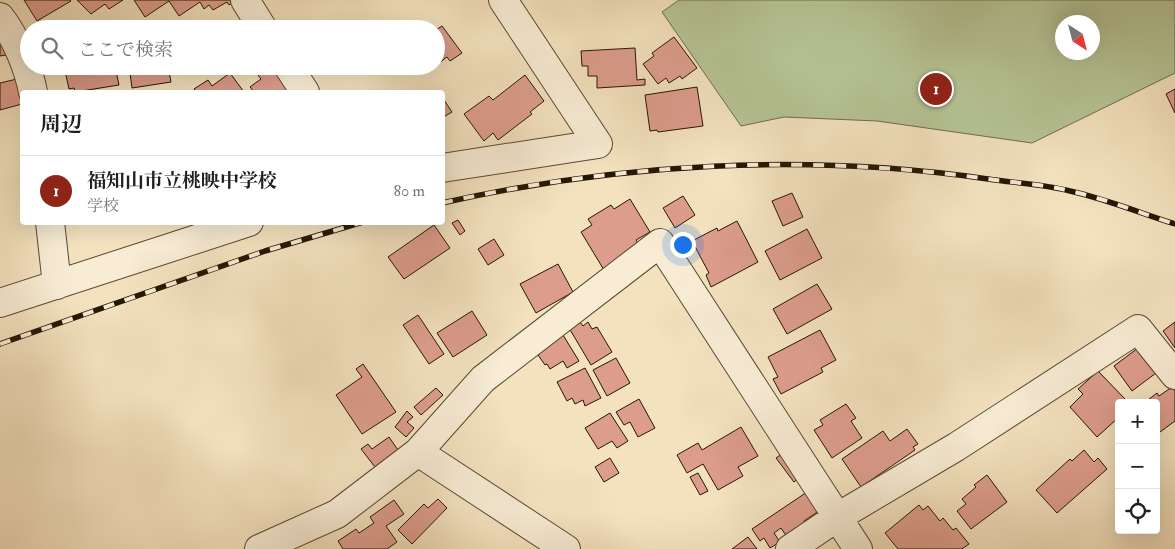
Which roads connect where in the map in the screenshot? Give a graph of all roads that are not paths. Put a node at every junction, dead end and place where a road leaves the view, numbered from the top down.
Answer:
1 (244, 0) edge
2 (503, 0) edge
3 (0, 17) edge
4 (257, 20) edge
5 (20, 54) edge
6 (29, 75) edge
7 (294, 75) edge
8 (33, 90) edge
9 (304, 90) edge
10 (445, 168) edge
11 (50, 225) edge
12 (240, 225) edge
13 (57, 285) junction
14 (0, 303) edge
15 (1175, 375) edge
16 (418, 452) junction
17 (836, 518) junction
18 (259, 549) edge
19 (566, 549) edge
20 (790, 549) edge
21 (858, 549) edge

1 - 4 street
2 - 10 street
3 - 5 street
6 - 8 street
7 - 9 street
11 - 13 street
12 - 13 street
13 - 14 street
15 - 17 street
16 - 17 street
16 - 18 street
16 - 19 street
17 - 20 street
17 - 21 street

